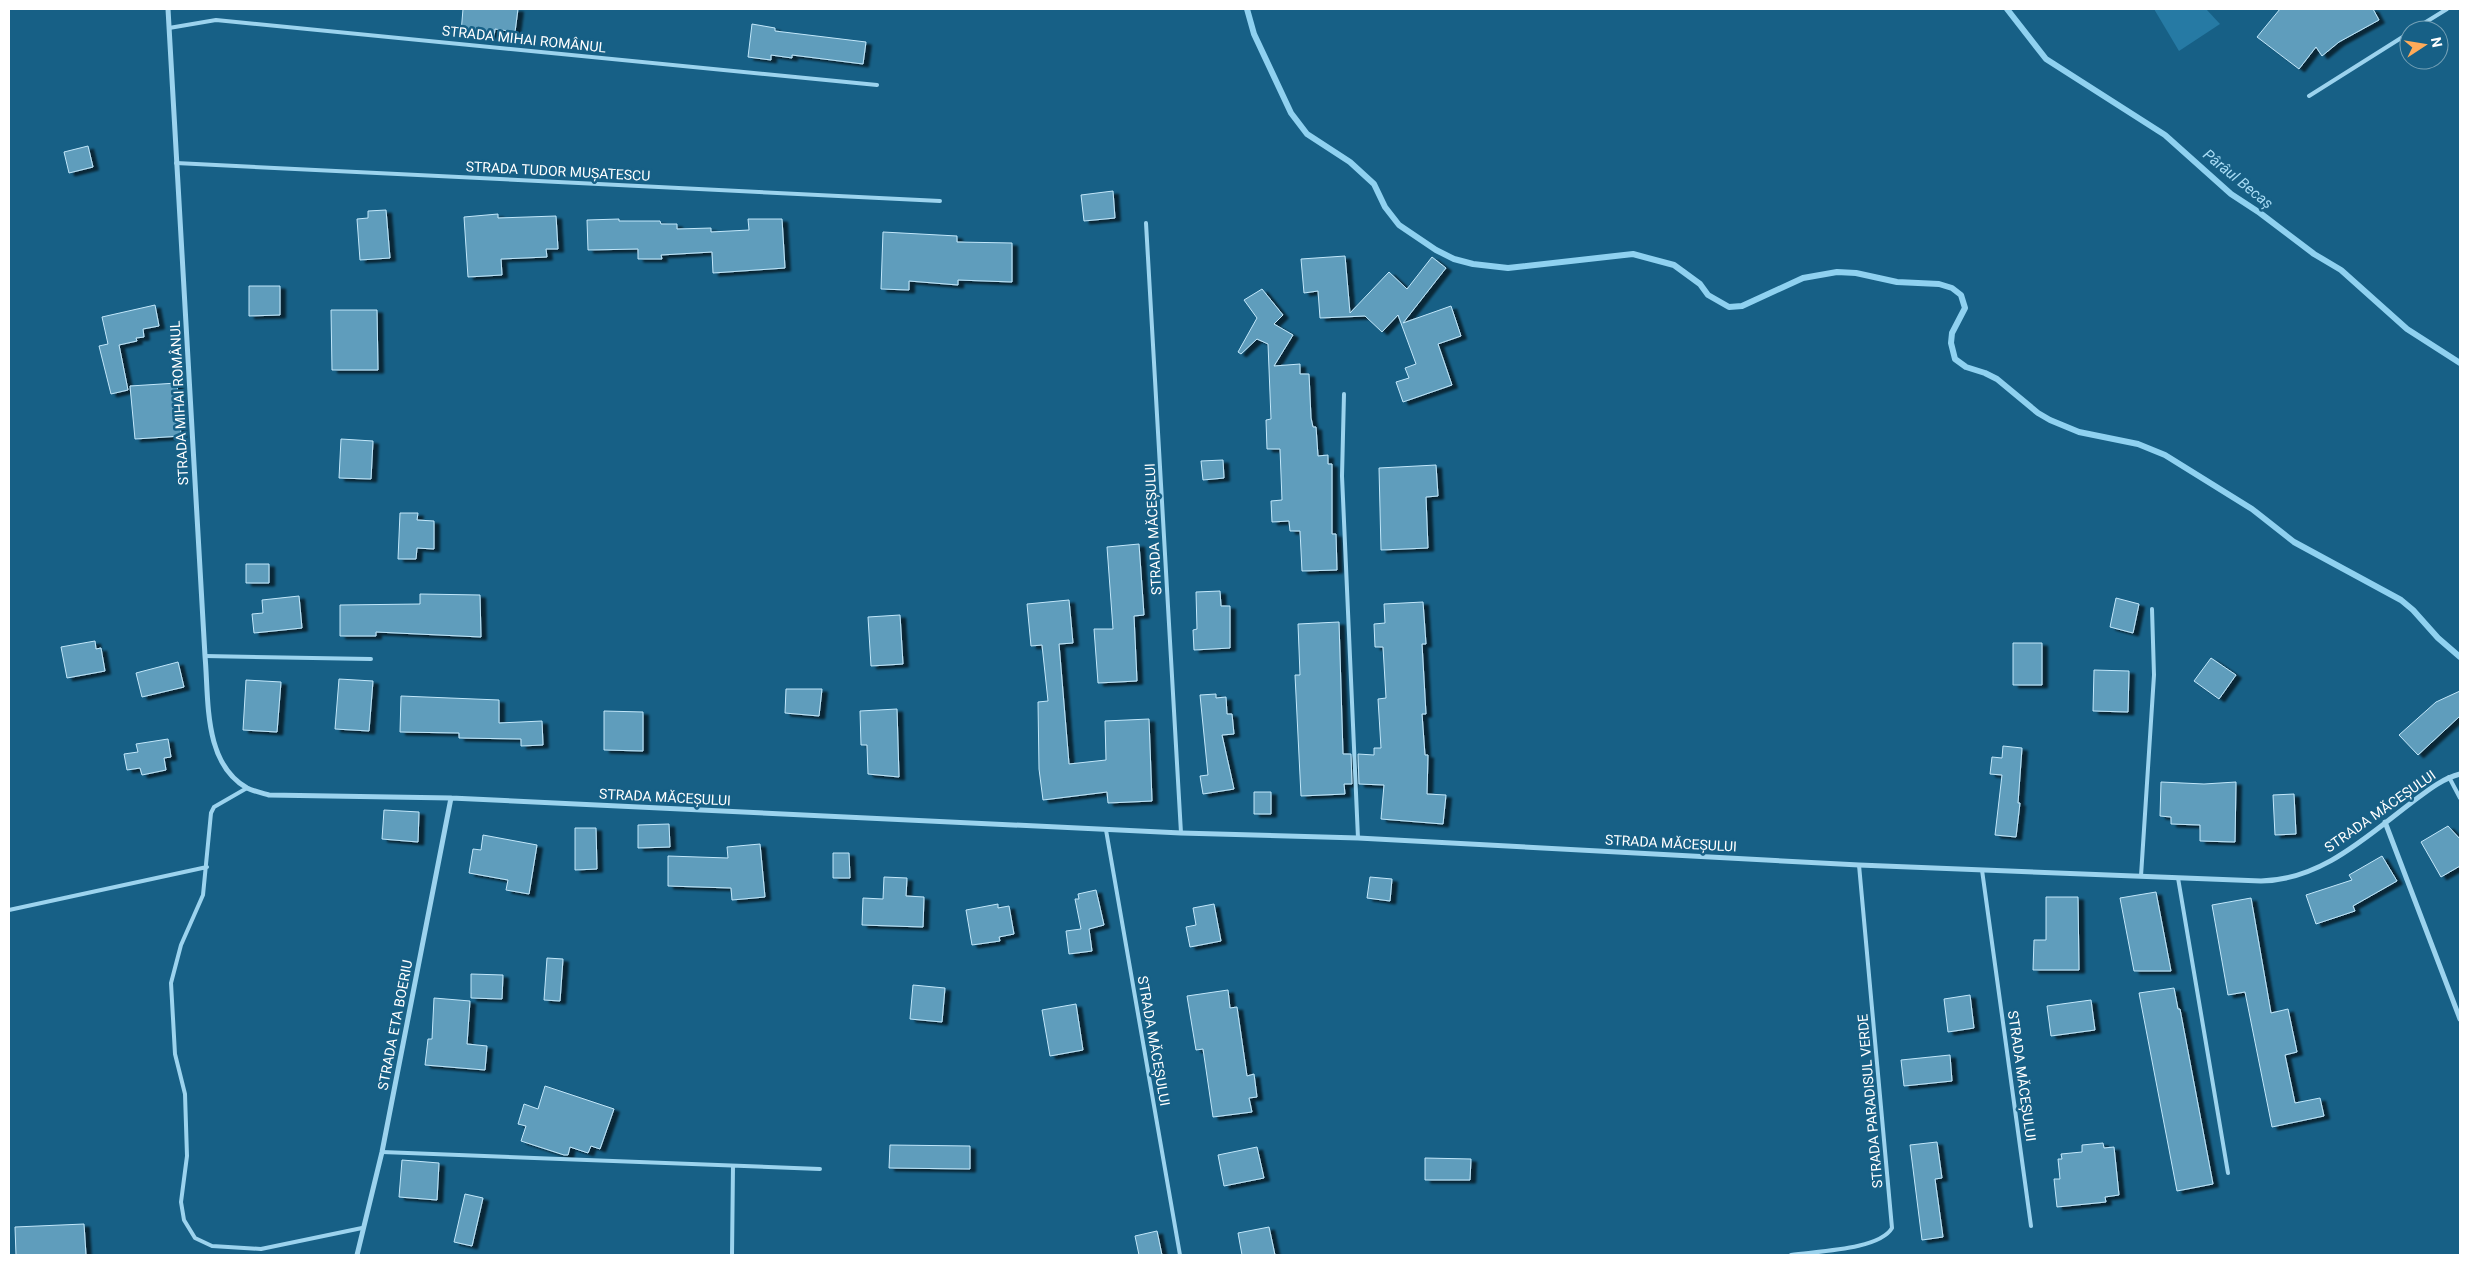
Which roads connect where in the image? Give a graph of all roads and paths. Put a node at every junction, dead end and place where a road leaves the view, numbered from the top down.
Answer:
1 (168, 9) edge
2 (2447, 9) edge
3 (2429, 20) edge
4 (169, 28) junction
5 (2399, 39) edge
6 (877, 85) dead end
7 (2309, 96) dead end
8 (176, 163) junction
9 (940, 201) dead end
10 (1146, 223) dead end
11 (1344, 394) dead end
12 (2152, 609) dead end
13 (205, 656) junction
14 (371, 659) dead end
15 (229, 773) joint
16 (2460, 774) edge
17 (2449, 777) junction
18 (247, 788) junction
19 (451, 798) junction
20 (2460, 798) edge
21 (2386, 822) junction
22 (1106, 830) junction
23 (1181, 833) junction
24 (1358, 838) junction
25 (1859, 865) junction
26 (207, 867) junction
27 (1982, 870) junction
28 (2141, 876) junction
29 (2178, 878) junction
30 (9, 910) edge
31 (2460, 1019) edge
32 (382, 1152) junction
33 (733, 1166) junction
34 (820, 1169) dead end
35 (2228, 1173) dead end
36 (2031, 1226) dead end
37 (362, 1228) junction
38 (357, 1255) edge
39 (732, 1255) edge
40 (1180, 1255) edge
41 (1791, 1255) edge

1 - 4 street, STRADA MIHAI ROMÂNUL
2 - 3 lane
4 - 6 lane, STRADA MIHAI ROMÂNUL
4 - 8 street, STRADA MIHAI ROMÂNUL
5 - 7 lane
8 - 9 lane, STRADA TUDOR MUȘATESCU
8 - 13 street, STRADA MIHAI ROMÂNUL
10 - 23 lane, STRADA MĂCEȘULUI
11 - 24 lane
12 - 28 lane
13 - 14 lane
13 - 15 street, STRADA MIHAI ROMÂNUL
15 - 18 street, STRADA MĂCEȘULUI
16 - 17 street, STRADA MĂCEȘULUI
17 - 20 lane, STRADA MĂCEȘULUI
17 - 21 street, STRADA MĂCEȘULUI
18 - 19 street, STRADA MĂCEȘULUI
18 - 26 lane
19 - 22 street, STRADA MĂCEȘULUI
19 - 32 street, STRADA ETA BOERIU
21 - 29 street, STRADA MĂCEȘULUI
21 - 31 street
22 - 23 street, STRADA MĂCEȘULUI
22 - 40 lane, STRADA MĂCEȘULUI
23 - 24 street, STRADA MĂCEȘULUI
24 - 25 street, STRADA MĂCEȘULUI
25 - 27 street, STRADA MĂCEȘULUI
25 - 41 lane, STRADA PARADISUL VERDE
26 - 30 lane
26 - 37 lane
27 - 28 street, STRADA MĂCEȘULUI
27 - 36 lane, STRADA MĂCEȘULUI
28 - 29 street, STRADA MĂCEȘULUI
29 - 35 lane
32 - 33 lane
32 - 37 street, STRADA ETA BOERIU
33 - 34 lane
33 - 39 lane
37 - 38 street, STRADA ETA BOERIU

